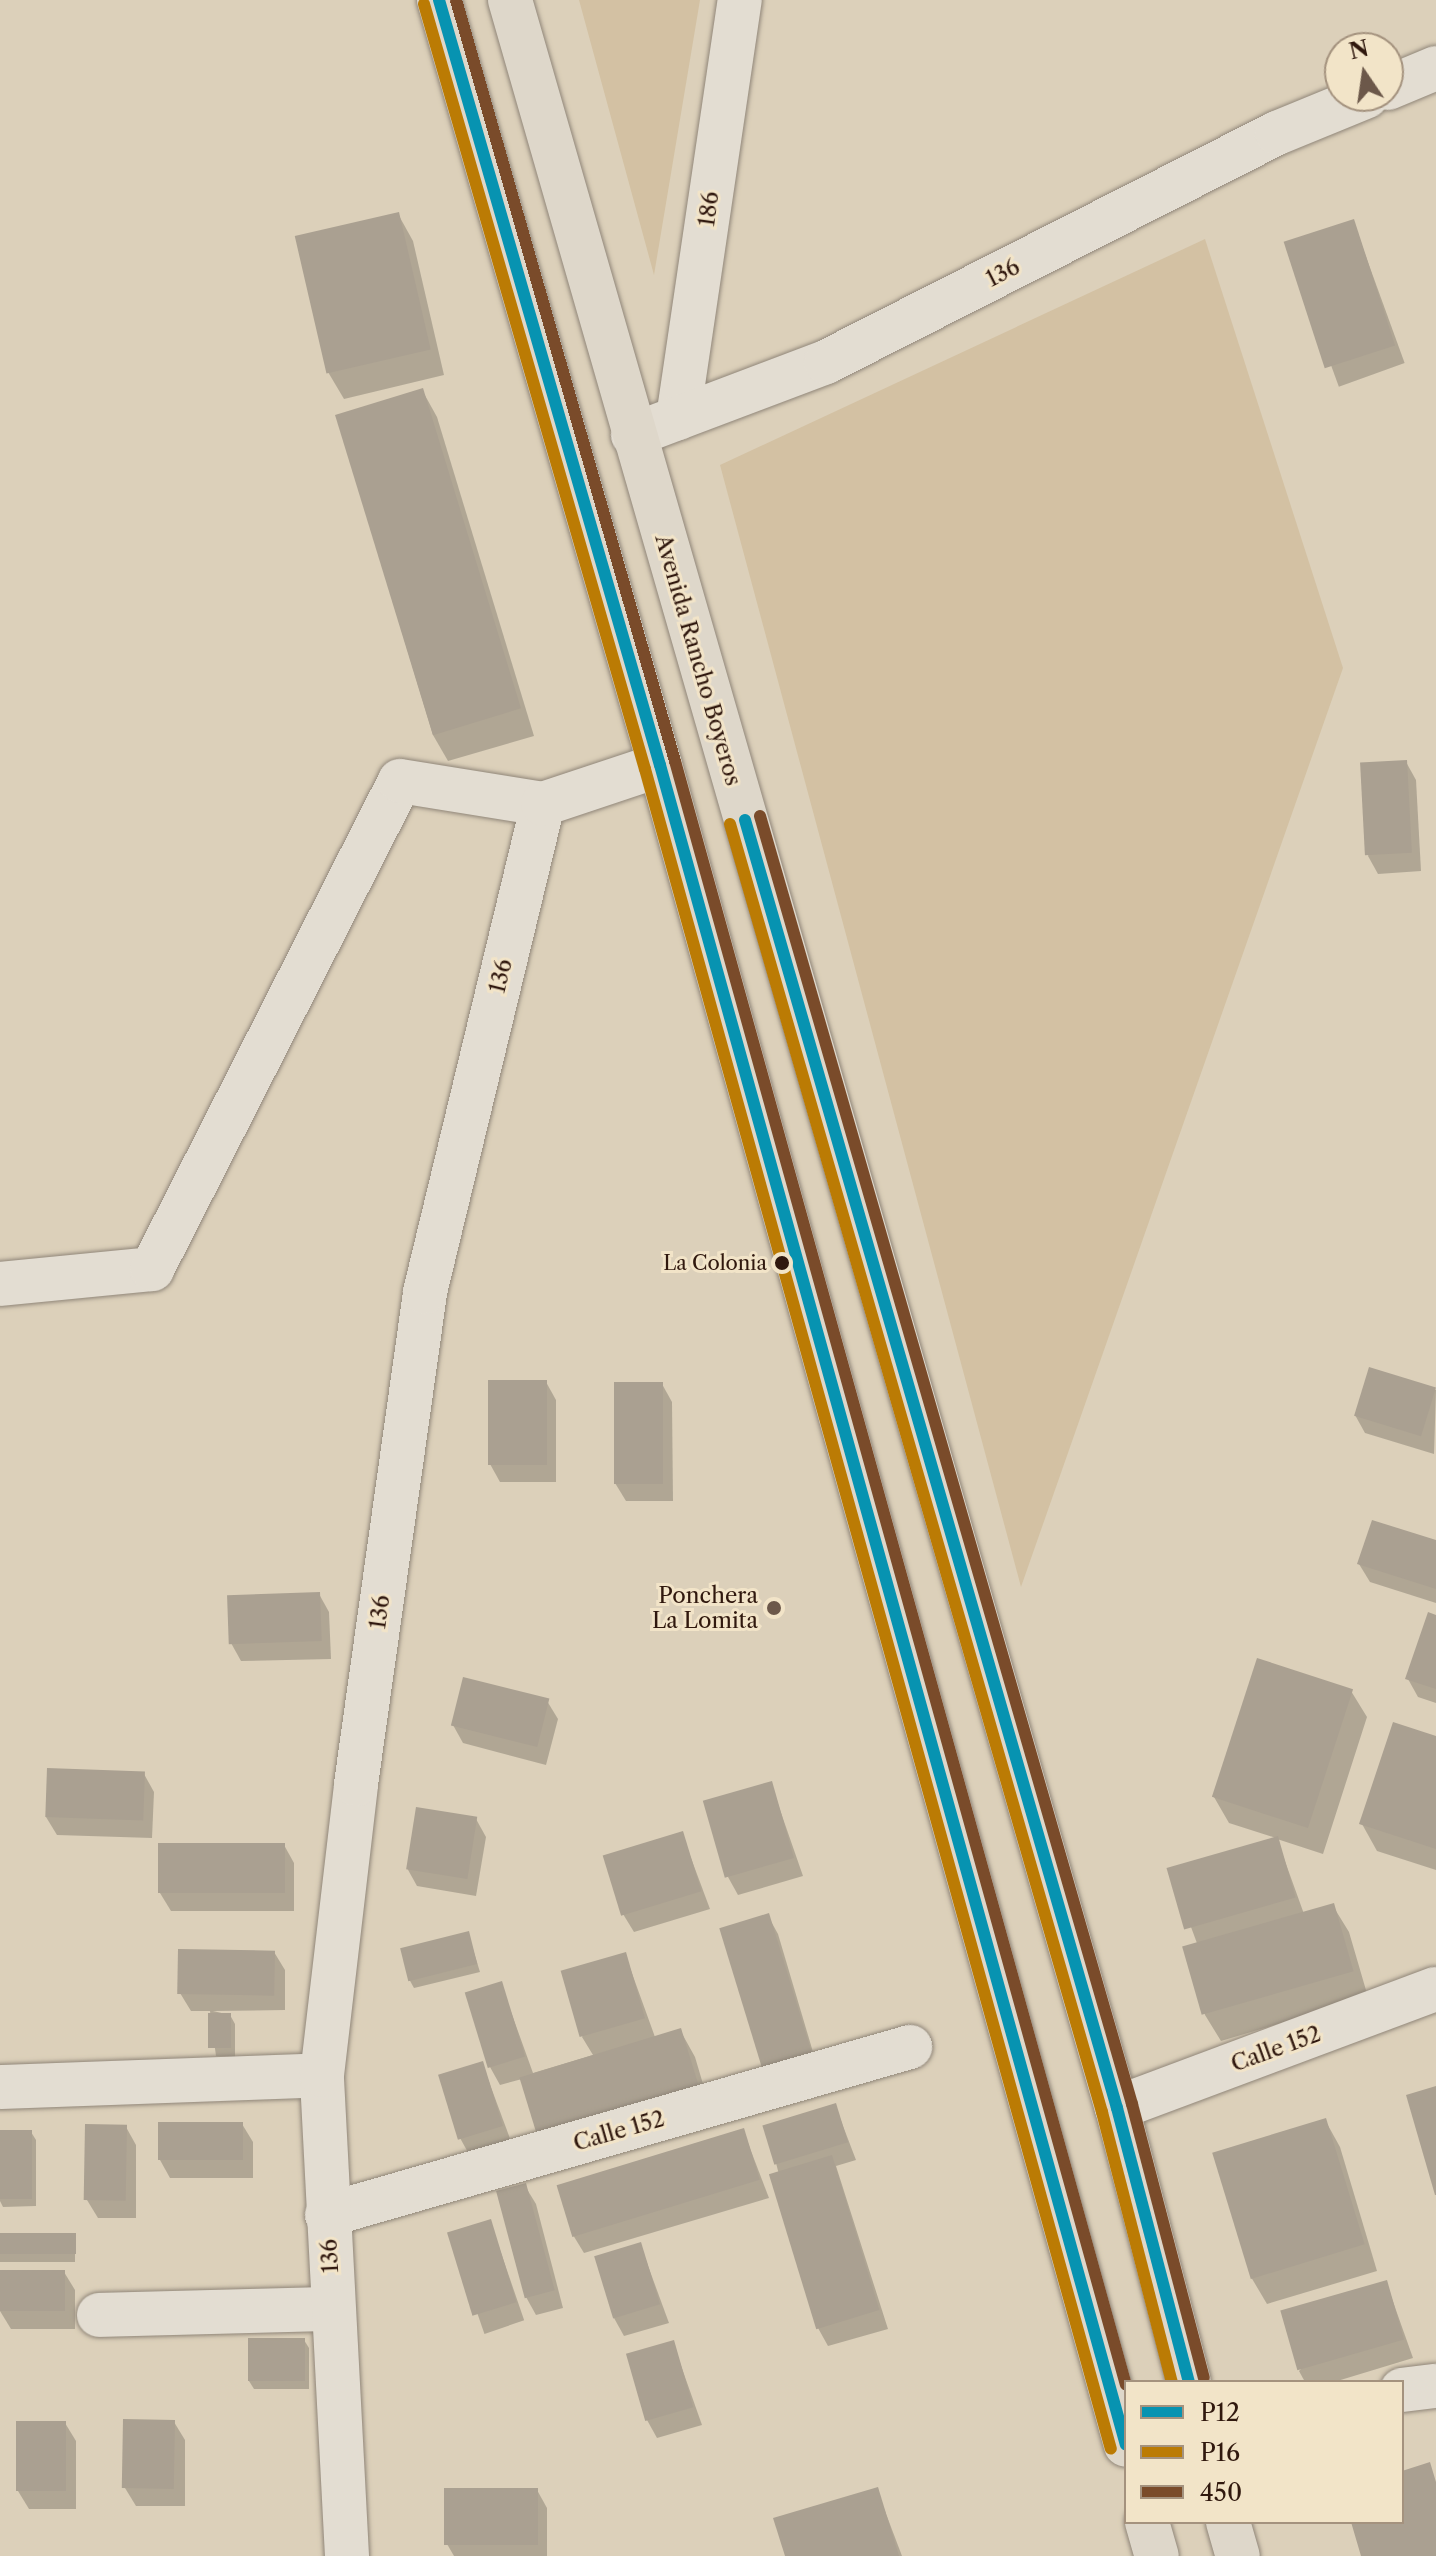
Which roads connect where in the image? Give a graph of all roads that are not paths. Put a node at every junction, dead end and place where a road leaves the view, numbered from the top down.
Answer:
1 (439, 0) edge
2 (510, 0) edge
3 (740, 0) edge
4 (1436, 68) edge
5 (1404, 81) edge
6 (1328, 112) edge
7 (678, 418) junction
8 (633, 435) junction
9 (660, 765) junction
10 (543, 804) junction
11 (0, 1284) edge
12 (1436, 1989) edge
13 (910, 2047) dead end
14 (322, 2075) junction
15 (0, 2087) edge
16 (1117, 2108) junction
17 (327, 2215) junction
18 (333, 2309) junction
19 (99, 2315) dead end
20 (1188, 2380) edge
21 (1436, 2386) edge
22 (1404, 2390) edge
23 (1124, 2438) edge
24 (1148, 2524) edge
25 (1229, 2524) edge
26 (347, 2556) edge
27 (1157, 2556) edge
28 (1238, 2556) edge

1 - 9 highway
2 - 8 highway, Avenida Rancho Boyeros
3 - 7 street, 186
4 - 5 street
6 - 7 street, 136
7 - 8 street, 136
8 - 16 highway, Avenida Rancho Boyeros
9 - 10 street
9 - 23 highway
10 - 11 street
10 - 14 street, 136
12 - 16 street, Calle 152
13 - 17 street, Calle 152
14 - 15 street
14 - 17 street, 136
16 - 20 highway, Avenida Rancho Boyeros
17 - 18 street, 136
18 - 19 street
18 - 26 street, 136
21 - 22 street
24 - 27 highway
25 - 28 highway

